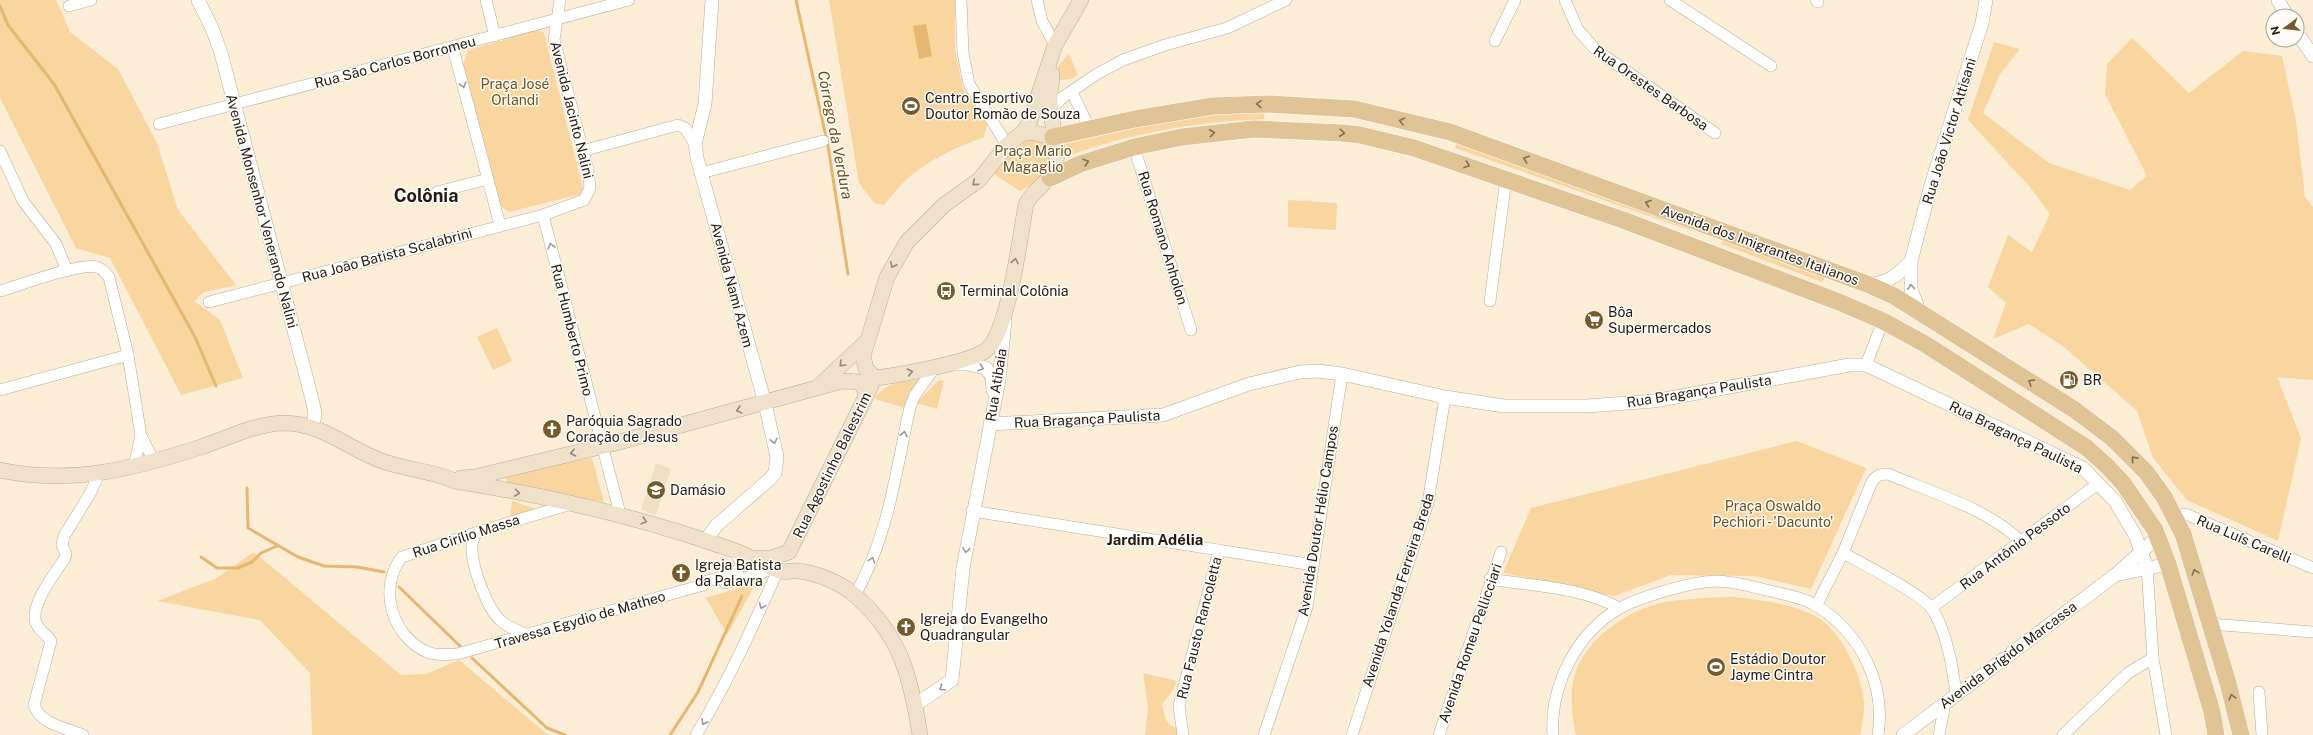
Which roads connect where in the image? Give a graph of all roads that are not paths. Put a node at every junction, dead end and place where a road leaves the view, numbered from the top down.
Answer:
1 (91, 0) edge
2 (198, 0) edge
3 (486, 0) edge
4 (560, 0) edge
5 (629, 0) edge
6 (712, 0) edge
7 (961, 0) edge
8 (1037, 0) edge
9 (1081, 0) edge
10 (1286, 0) edge
11 (1514, 0) edge
12 (1565, 0) edge
13 (1670, 0) edge
14 (1986, 0) edge
15 (69, 6) dead end
16 (556, 20) junction
17 (495, 36) junction
18 (1495, 41) dead end
19 (2305, 44) edge
20 (453, 48) junction
21 (1054, 51) junction
22 (2313, 56) edge
23 (1772, 66) dead end
24 (1097, 74) junction
25 (1072, 92) junction
26 (235, 104) junction
27 (1050, 104) junction
28 (1296, 105) junction
29 (160, 124) dead end
30 (1025, 129) junction
31 (1275, 129) junction
32 (1090, 130) junction
33 (1715, 133) dead end
34 (1053, 137) junction
35 (1466, 138) junction
36 (823, 141) dead end
37 (695, 144) junction
38 (1007, 145) junction
39 (1134, 147) junction
40 (582, 150) junction
41 (0, 151) edge
42 (1442, 156) junction
43 (701, 173) junction
44 (1050, 178) junction
45 (488, 179) junction
46 (1506, 179) junction
47 (437, 192) dead end
48 (543, 215) junction
49 (500, 225) junction
50 (1704, 226) junction
51 (1694, 247) junction
52 (1911, 261) junction
53 (67, 271) junction
54 (280, 283) junction
55 (1867, 284) junction
56 (0, 291) edge
57 (1490, 301) dead end
58 (209, 302) dead end
59 (1839, 302) junction
60 (1919, 311) junction
61 (1005, 313) junction
62 (1882, 321) junction
63 (1191, 330) dead end
64 (867, 341) junction
65 (128, 355) junction
66 (1866, 365) junction
67 (940, 366) junction
68 (1342, 374) junction
69 (876, 378) junction
70 (817, 388) junction
71 (0, 390) edge
72 (866, 394) junction
73 (1445, 397) junction
74 (994, 399) junction
75 (765, 403) junction
76 (990, 424) junction
77 (318, 428) junction
78 (2107, 434) junction
79 (141, 436) junction
80 (602, 446) junction
81 (2092, 452) junction
82 (154, 461) junction
83 (134, 466) junction
84 (510, 468) junction
85 (0, 470) edge
86 (98, 473) junction
87 (439, 474) junction
88 (2100, 483) junction
89 (498, 489) junction
90 (575, 503) junction
91 (972, 511) junction
92 (2174, 513) junction
93 (620, 514) junction
94 (474, 532) junction
95 (2157, 535) junction
96 (705, 541) junction
97 (2021, 542) junction
98 (732, 550) junction
99 (1219, 550) junction
100 (2142, 550) junction
101 (789, 552) junction
102 (1501, 552) dead end
103 (1843, 553) junction
104 (755, 558) junction
105 (2168, 564) junction
106 (1313, 565) junction
107 (2147, 567) junction
108 (2313, 568) edge
109 (776, 569) junction
110 (798, 571) junction
111 (2114, 576) junction
112 (1490, 579) junction
113 (703, 585) junction
114 (855, 595) junction
115 (1816, 606) junction
116 (1619, 608) junction
117 (1931, 608) junction
118 (2210, 624) junction
119 (2313, 632) edge
120 (528, 635) junction
121 (457, 654) joint
122 (2154, 658) junction
123 (2259, 692) dead end
124 (1956, 694) junction
125 (1945, 703) junction
126 (915, 706) junction
127 (2212, 712) junction
128 (2240, 730) edge
129 (83, 735) edge
130 (696, 735) edge
131 (920, 735) edge
132 (1184, 735) edge
133 (1264, 735) edge
134 (1352, 735) edge
135 (1439, 735) edge
136 (1553, 735) edge
137 (1878, 735) edge
138 (1902, 735) edge
139 (1939, 735) edge
140 (2062, 735) edge
141 (2166, 735) edge
142 (2216, 735) edge
143 (2262, 735) edge

1 - 15 street
2 - 26 street, Avenida Monsenhor Venerando Nalini
3 - 17 street
4 - 16 street, Avenida Jacinto Nalini
5 - 16 street, Rua São Carlos Borromeu
6 - 37 street, Avenida Nami Azem
7 - 38 street
8 - 21 street
9 - 21 main road, Rua Atibaia
10 - 24 street
11 - 18 street
12 - 33 street, Rua Orestes Barbosa
13 - 23 street
14 - 52 street, Rua João Victor Attisani
16 - 17 street, Rua São Carlos Borromeu
16 - 40 street, Avenida Jacinto Nalini
17 - 20 street, Rua São Carlos Borromeu
19 - 22 street
20 - 26 street, Rua São Carlos Borromeu
20 -> 45 street
21 - 27 main road, Rua Atibaia
21 - 30 main road, Rua Atibaia
24 - 25 street
24 - 27 street
25 - 27 street
25 - 32 street
26 - 29 street, Rua São Carlos Borromeu
26 - 54 street, Avenida Monsenhor Venerando Nalini
27 - 30 main road
27 - 34 main road, Rua Atibaia
28 - 31 main road
28 -> 32 main road, Avenida dos Imigrantes Italianos
35 -> 28 main road, Avenida dos Imigrantes Italianos
30 - 34 main road
30 - 38 main road
39 -> 31 main road, Avenida dos Imigrantes Italianos
31 -> 42 main road, Avenida dos Imigrantes Italianos
32 - 34 main road, Avenida dos Imigrantes Italianos
34 - 44 main road, Rua Atibaia
35 - 42 main road
50 -> 35 main road, Avenida dos Imigrantes Italianos
36 - 43 street
37 - 40 street
37 - 43 street, Avenida Nami Azem
38 -> 64 main road
44 -> 39 main road, Avenida dos Imigrantes Italianos
39 - 63 street, Rua Romano Anholon
40 - 48 street, Avenida Jacinto Nalini
41 - 53 street
42 -> 46 main road, Avenida dos Imigrantes Italianos
43 - 75 street, Avenida Nami Azem
61 -> 44 main road, Rua Atibaia
45 - 47 street
45 - 49 street
46 - 51 main road, Avenida dos Imigrantes Italianos
46 - 57 street
48 - 49 street, Rua João Batista Scalabrini
80 -> 48 street, Rua Humberto Primo
49 - 54 street, Rua João Batista Scalabrini
50 - 51 main road
50 - 55 main road, Avenida dos Imigrantes Italianos
51 - 59 main road, Avenida dos Imigrantes Italianos
52 - 55 street
60 -> 52 street, Rua João Victor Attisani
53 - 56 street
53 - 65 street
54 - 58 street, Rua João Batista Scalabrini
54 - 77 street, Avenida Monsenhor Venerando Nalini
55 - 59 main road
55 - 60 main road, Avenida dos Imigrantes Italianos
59 - 62 main road, Avenida dos Imigrantes Italianos
78 -> 60 main road, Avenida dos Imigrantes Italianos
61 - 67 main road
61 - 74 street, Rua Atibaia
62 - 66 street
62 - 81 main road, Avenida dos Imigrantes Italianos
64 - 69 main road
64 -> 70 main road
65 - 71 street
65 - 79 street
66 - 73 street, Rua Bragança Paulista
66 - 88 street, Rua Bragança Paulista
69 -> 67 main road
67 -> 74 street
114 -> 67 street
68 - 73 street, Rua Bragança Paulista
68 - 76 street, Rua Bragança Paulista
68 - 106 street, Avenida Doutor Hélio Campos
69 - 72 main road, Rua Agostinho Balestrim
70 - 72 main road
70 - 75 main road
72 - 101 main road, Rua Agostinho Balestrim
73 - 134 street, Avenida Yolanda Ferreira Breda
74 - 76 street, Rua Atibaia
75 -> 80 main road
75 -> 96 street, Avenida Nami Azem
76 - 91 street, Rua Atibaia
77 - 82 main road
77 - 87 main road
78 - 81 main road
92 -> 78 main road, Avenida dos Imigrantes Italianos
79 - 82 street
79 - 83 street
80 -> 84 main road
80 - 93 street, Rua Humberto Primo
81 - 95 main road, Avenida dos Imigrantes Italianos
82 - 83 main road
83 - 86 main road
84 - 87 main road
84 - 89 main road
85 - 86 main road
86 - 129 street
87 - 89 main road
88 - 97 street, Rua Antônio Pessoto
88 - 100 street, Rua Bragança Paulista
89 -> 90 main road
90 - 93 main road
90 - 94 street, Rua Cirílio Massa
91 - 99 street
91 -> 126 street, Rua Atibaia
92 - 108 street, Rua Luís Carelli
118 -> 92 main road, Avenida dos Imigrantes Italianos
93 -> 96 main road
94 - 120 street
94 - 121 street, Rua Cirílio Massa
95 - 100 street, Avenida Brígido Marcassa
95 - 105 main road, Avenida dos Imigrantes Italianos
96 - 98 main road
97 - 103 street
97 - 117 street, Rua Antônio Pessoto
98 - 104 main road
98 - 113 street, Travessa Egydio de Matheo
99 - 106 street
99 - 132 street, Rua Fausto Rancoletta
100 - 107 street, Rua Bragança Paulista
100 - 111 street, Avenida Brígido Marcassa
101 - 104 main road
101 - 110 main road
102 - 112 street, Avenida Romeu Pellicciari
103 - 115 street
103 - 117 street
104 - 109 main road
105 - 107 street, Avenida Brígido Marcassa
105 - 127 main road, Avenida dos Imigrantes Italianos
106 - 133 street, Avenida Doutor Hélio Campos
107 - 111 street, Avenida Brígido Marcassa
107 - 122 street
109 - 110 main road
109 - 113 street, Travessa Egydio de Matheo
109 -> 130 street
110 - 114 main road
111 - 124 street, Avenida Brígido Marcassa
112 - 116 street
112 - 135 street, Avenida Romeu Pellicciari
113 - 120 street, Travessa Egydio de Matheo
114 - 126 main road
115 - 116 street
115 - 137 street
116 - 136 street
117 - 124 street
118 - 119 street
128 -> 118 main road, Avenida dos Imigrantes Italianos
120 - 121 street, Travessa Egydio de Matheo
122 - 140 street
122 - 141 street
123 - 143 street
124 - 125 street, Avenida Brígido Marcassa
125 - 138 street, Avenida Brígido Marcassa
125 - 139 street
126 - 131 main road
127 - 128 main road
127 - 142 main road, Avenida dos Imigrantes Italianos

